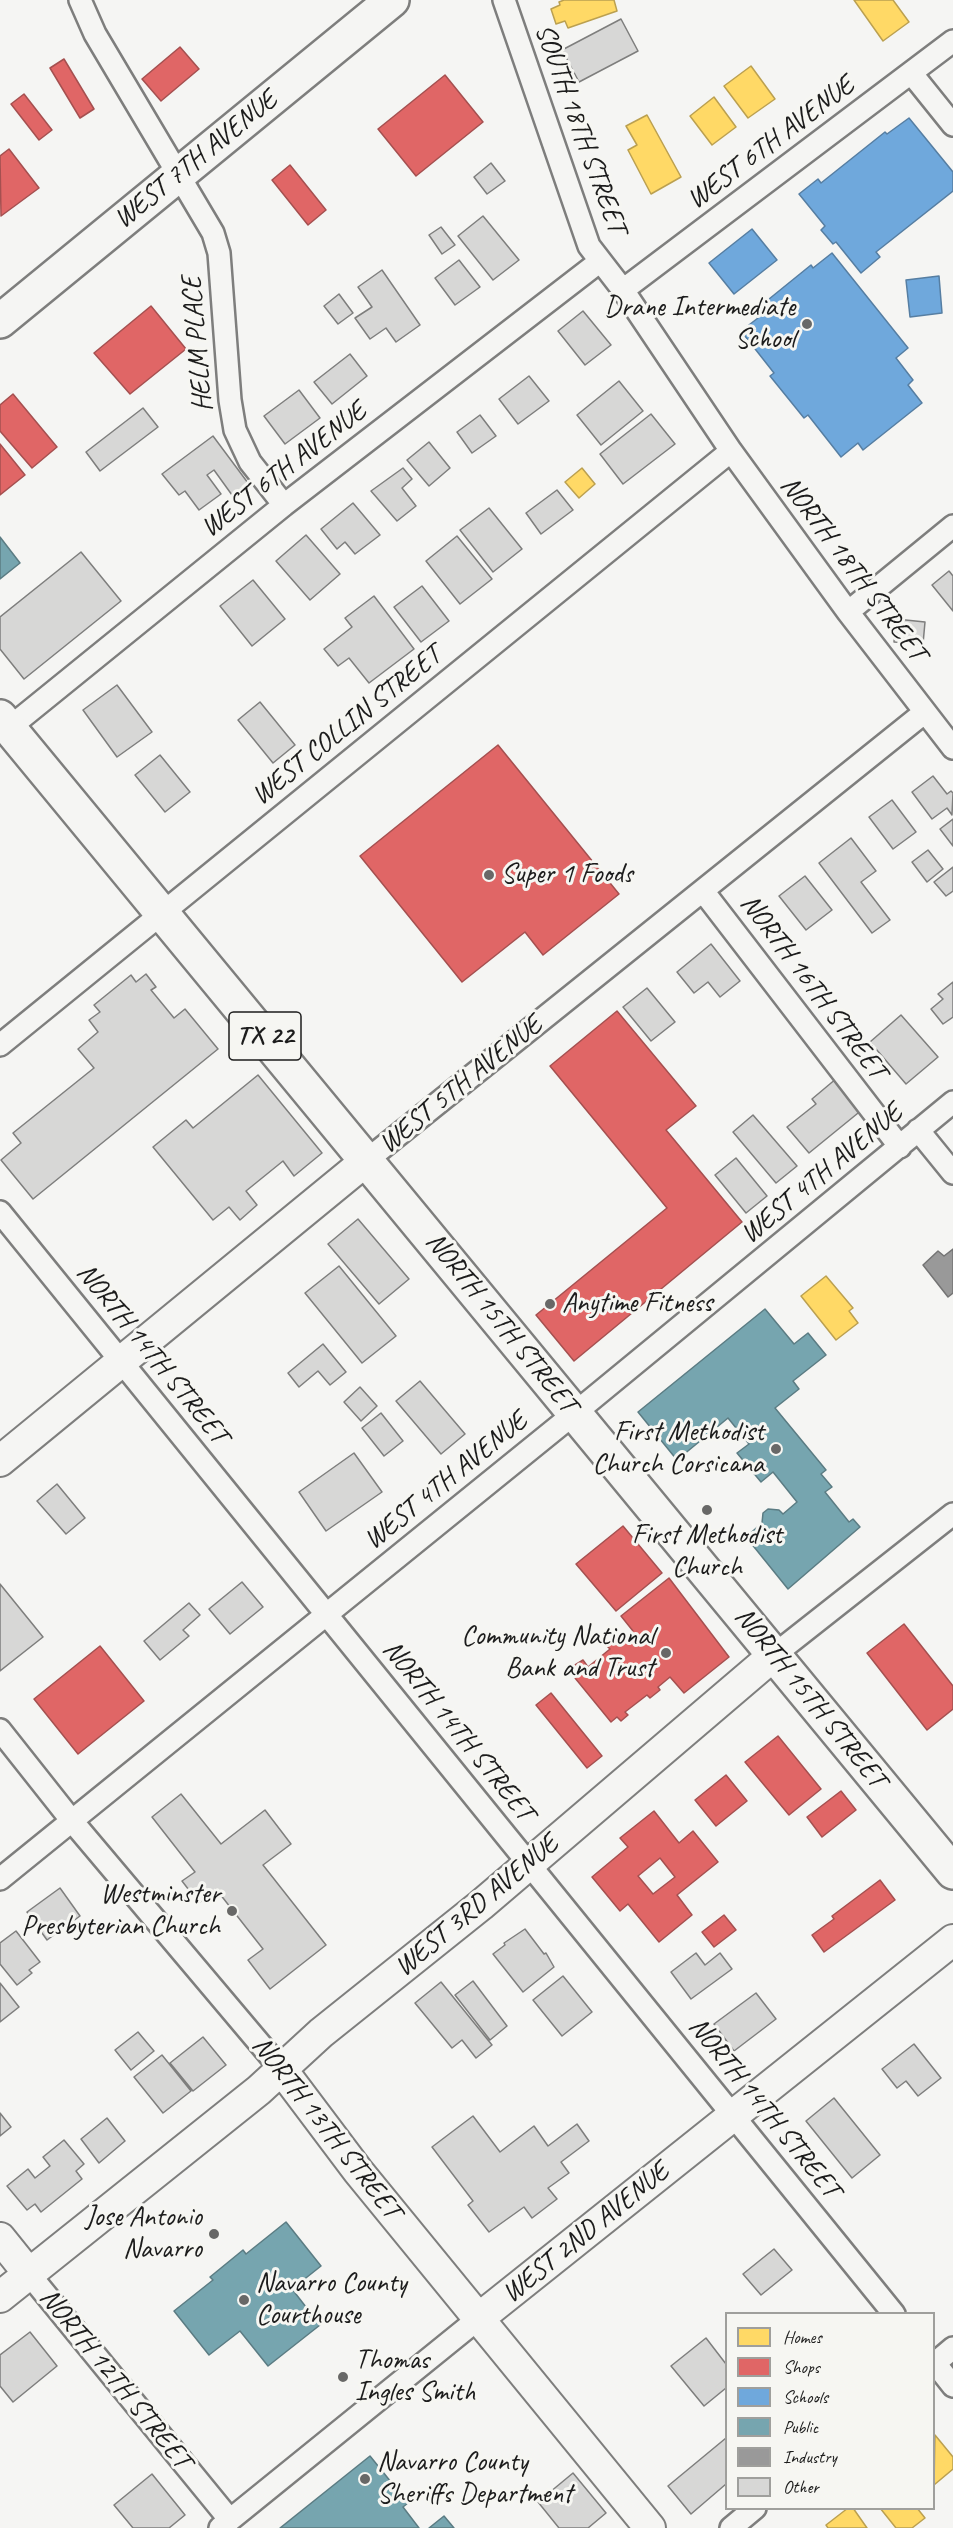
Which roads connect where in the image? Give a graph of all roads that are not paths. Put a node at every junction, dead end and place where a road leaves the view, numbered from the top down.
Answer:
1 (80, 0) edge
2 (392, 0) edge
3 (504, 0) edge
4 (953, 41) edge
5 (912, 74) junction
6 (953, 125) edge
7 (178, 173) junction
8 (599, 262) junction
9 (623, 290) junction
10 (0, 321) edge
11 (731, 451) junction
12 (284, 505) junction
13 (953, 526) edge
14 (848, 612) junction
15 (925, 712) junction
16 (5, 723) edge
17 (953, 748) edge
18 (703, 891) junction
19 (163, 912) junction
20 (0, 1045) edge
21 (953, 1102) edge
22 (918, 1130) junction
23 (900, 1148) junction
24 (367, 1160) junction
25 (953, 1173) edge
26 (0, 1212) edge
27 (122, 1362) junction
28 (575, 1413) junction
29 (0, 1461) edge
30 (953, 1514) edge
31 (327, 1614) junction
32 (774, 1655) junction
33 (0, 1730) edge
34 (72, 1821) junction
35 (529, 1863) junction
36 (953, 1872) edge
37 (0, 1879) edge
38 (953, 1940) edge
39 (282, 2070) junction
40 (733, 2115) junction
41 (0, 2238) edge
42 (29, 2274) junction
43 (0, 2297) edge
44 (893, 2312) edge
45 (478, 2319) junction
46 (953, 2348) edge
47 (935, 2362) edge
48 (935, 2364) edge
49 (953, 2386) edge
50 (753, 2510) edge
51 (225, 2524) edge
52 (650, 2528) edge
53 (731, 2528) edge

1 - 7 street, HELM PLACE
2 - 7 main road, WEST 7TH AVENUE
3 - 8 street, SOUTH 18TH STREET
4 - 5 street, WEST 6TH AVENUE
5 - 6 street
5 - 9 street, WEST 6TH AVENUE
7 - 10 main road, WEST 7TH AVENUE
7 - 12 street, HELM PLACE
8 - 9 street, SOUTH 18TH STREET
8 - 12 street, WEST 6TH AVENUE
9 - 11 street, SOUTH 18TH STREET
11 - 14 street, NORTH 18TH STREET
11 - 19 street, WEST COLLIN STREET
12 - 16 street, WEST 6TH AVENUE
13 - 14 street
14 - 15 street, NORTH 18TH STREET
15 - 17 street, NORTH 18TH STREET
15 - 18 street, WEST 5TH AVENUE
16 - 19 main road, TX 22
18 - 23 street, NORTH 16TH STREET
18 - 24 street, WEST 5TH AVENUE
19 - 20 street, WEST COLLIN STREET
19 - 24 main road, NORTH 15TH STREET / TX 22
21 - 22 street, WEST 4TH AVENUE
22 - 23 street, WEST 4TH AVENUE
22 - 25 street
23 - 28 street, WEST 4TH AVENUE
24 - 27 street, WEST 5TH AVENUE
24 - 28 main road, NORTH 15TH STREET / TX 22
26 - 27 street, NORTH 14TH STREET
27 - 29 street, WEST 5TH AVENUE
27 - 31 street, NORTH 14TH STREET
28 - 31 street, WEST 4TH AVENUE
28 - 32 main road, NORTH 15TH STREET / TX 22
30 - 32 street, WEST 3RD AVENUE
31 - 34 street, WEST 4TH AVENUE
31 - 35 street, NORTH 14TH STREET
32 - 35 street, WEST 3RD AVENUE
32 - 36 main road, NORTH 15TH STREET / TX 22
33 - 34 street, NORTH 13TH STREET
34 - 37 street, WEST 4TH AVENUE
34 - 39 street, NORTH 13TH STREET
35 - 39 street, WEST 3RD AVENUE
35 - 40 street, NORTH 14TH STREET
38 - 40 street, WEST 2ND AVENUE
39 - 42 street, WEST 3RD AVENUE
39 - 45 street, NORTH 13TH STREET
40 - 44 street, NORTH 14TH STREET
40 - 45 street, WEST 2ND AVENUE
41 - 42 street, NORTH 12TH STREET
42 - 43 street, WEST 3RD AVENUE
42 - 51 street, NORTH 12TH STREET
45 - 51 street, WEST 2ND AVENUE
45 - 52 street, NORTH 13TH STREET
46 - 47 street
48 - 49 street
50 - 53 street

